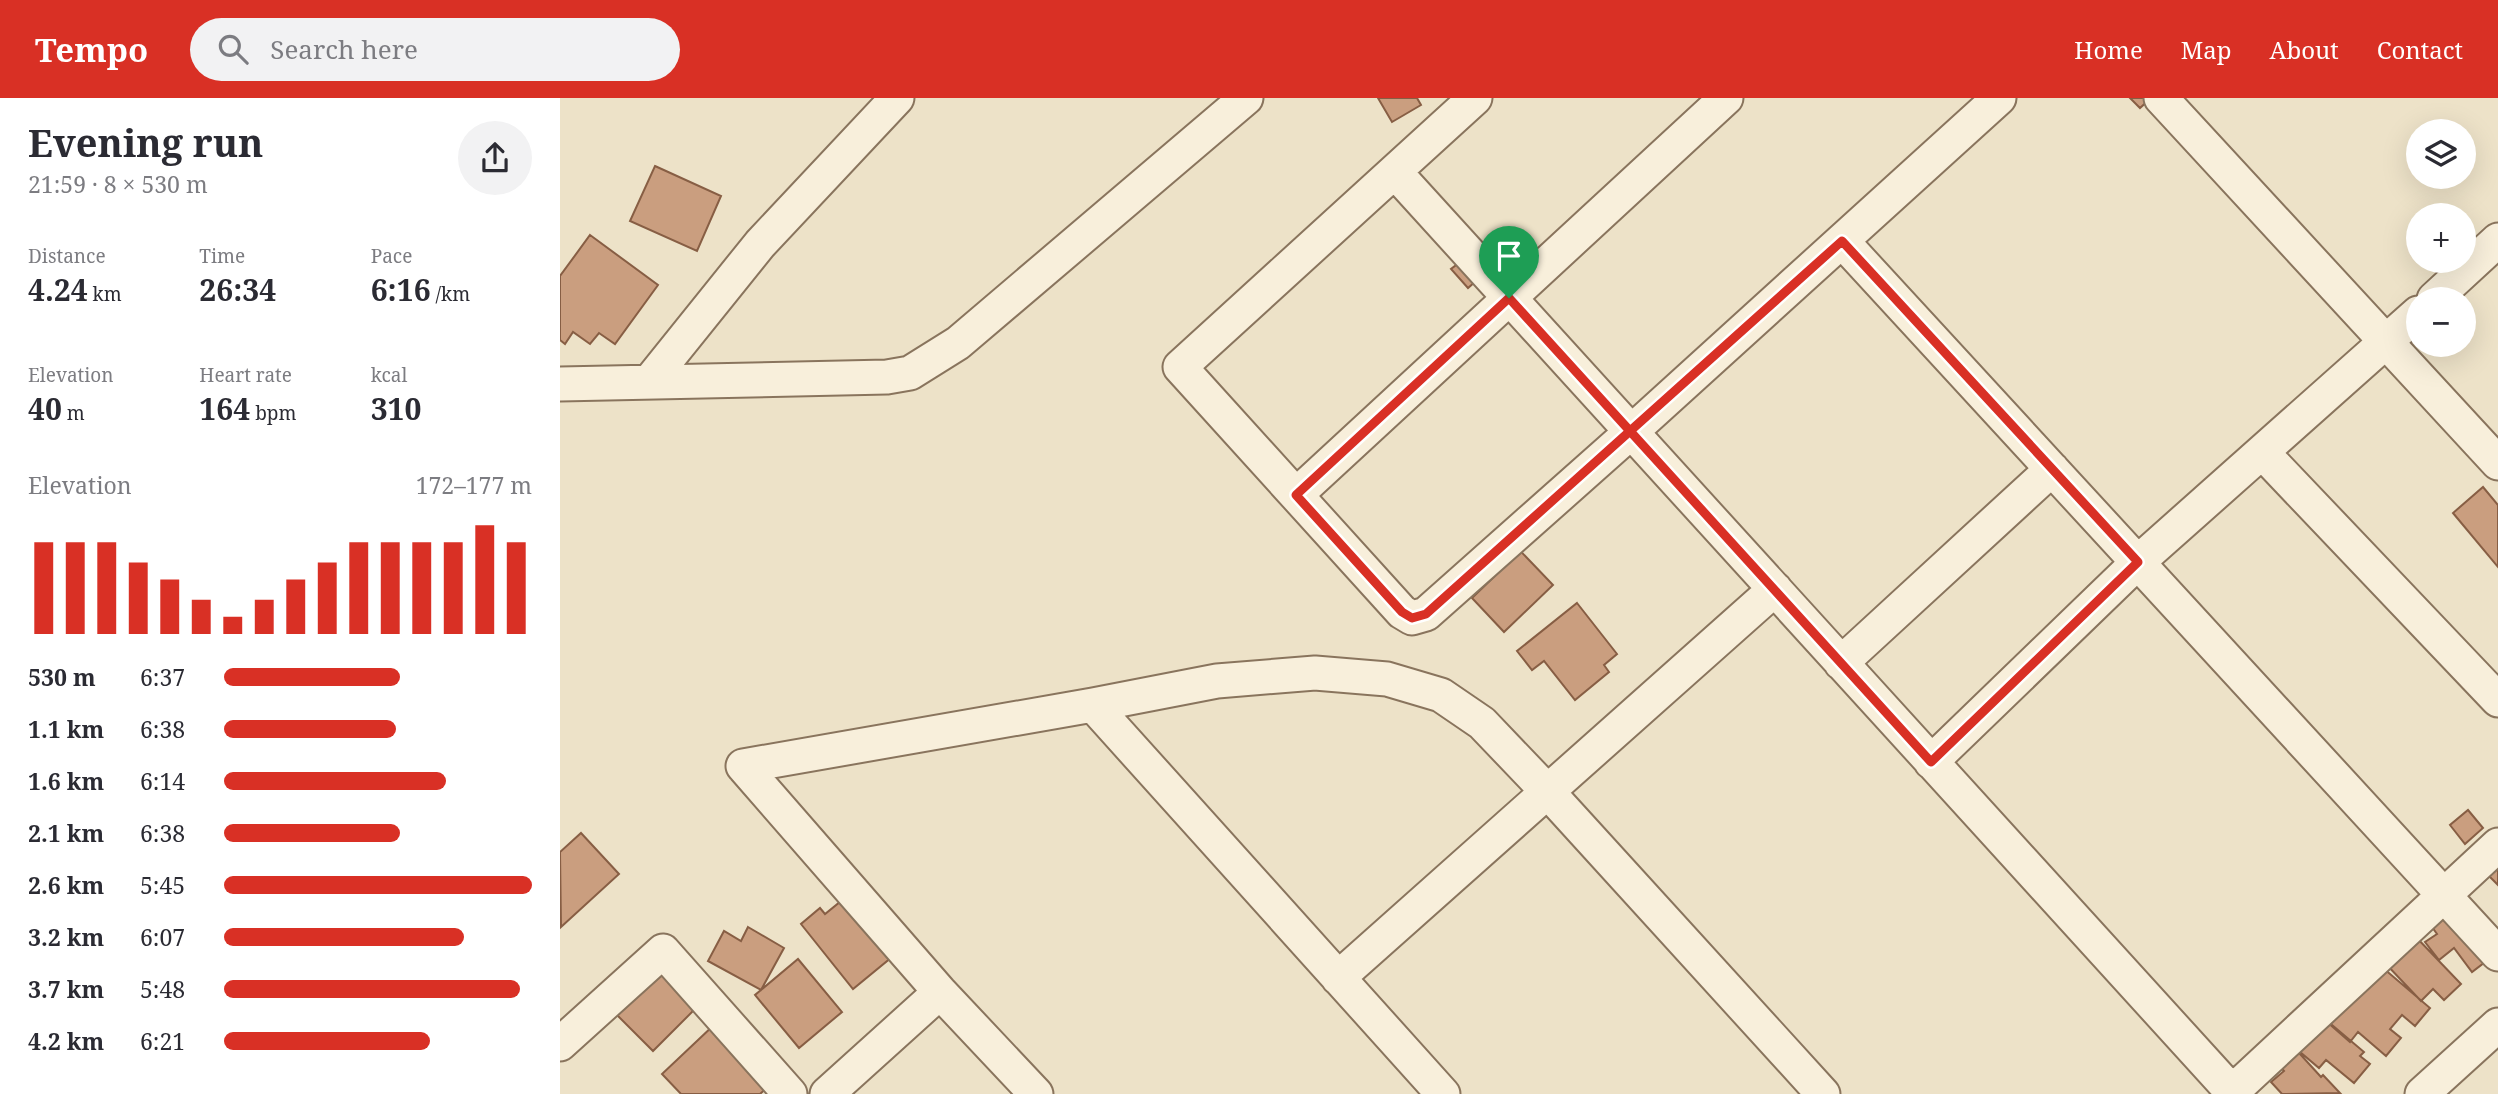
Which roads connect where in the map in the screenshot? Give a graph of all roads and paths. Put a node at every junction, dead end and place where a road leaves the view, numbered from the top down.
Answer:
1 (897, 98) edge
2 (1246, 98) edge
3 (1475, 98) edge
4 (1726, 98) edge
5 (1999, 98) edge
6 (2161, 98) edge
7 (1395, 172) junction
8 (2498, 240) edge
9 (1842, 241) junction
10 (2447, 287) edge
11 (1509, 298) junction
12 (2406, 324) edge
13 (2387, 342) junction
14 (649, 382) junction
15 (560, 384) edge
16 (1631, 432) junction
17 (2262, 452) junction
18 (2498, 463) edge
19 (2052, 469) junction
20 (1296, 495) junction
21 (2138, 562) junction
22 (1775, 589) junction
23 (1841, 663) junction
24 (2498, 701) edge
25 (1093, 705) junction
26 (1931, 762) junction
27 (1547, 791) junction
28 (2498, 845) edge
29 (2444, 895) junction
30 (2498, 954) edge
31 (1338, 978) junction
32 (940, 992) junction
33 (2498, 1025) edge
34 (560, 1044) edge
35 (2233, 1093) edge
36 (790, 1094) edge
37 (827, 1094) edge
38 (1036, 1094) edge
39 (1443, 1094) edge
40 (1824, 1094) edge
41 (2422, 1094) edge

1 - 14 street
2 - 14 street
3 - 7 street
4 - 11 street
5 - 9 street
6 - 13 street
7 - 11 street
7 - 20 street
8 - 10 street
9 - 16 street
9 - 19 street
11 - 16 street
11 - 20 street
12 - 13 street
13 - 17 street
13 - 18 street
14 - 15 street
16 - 20 street
16 - 22 street
17 - 21 street
17 - 24 street
19 - 21 street
19 - 23 street
21 - 26 street
21 - 29 street
22 - 23 street
22 - 27 street
23 - 26 street
25 - 27 street
25 - 31 street
25 - 32 street
26 - 35 street
27 - 31 street
27 - 40 street
28 - 29 street
29 - 30 street
29 - 35 street
31 - 39 street
32 - 37 street
32 - 38 street
33 - 41 street
34 - 36 street

